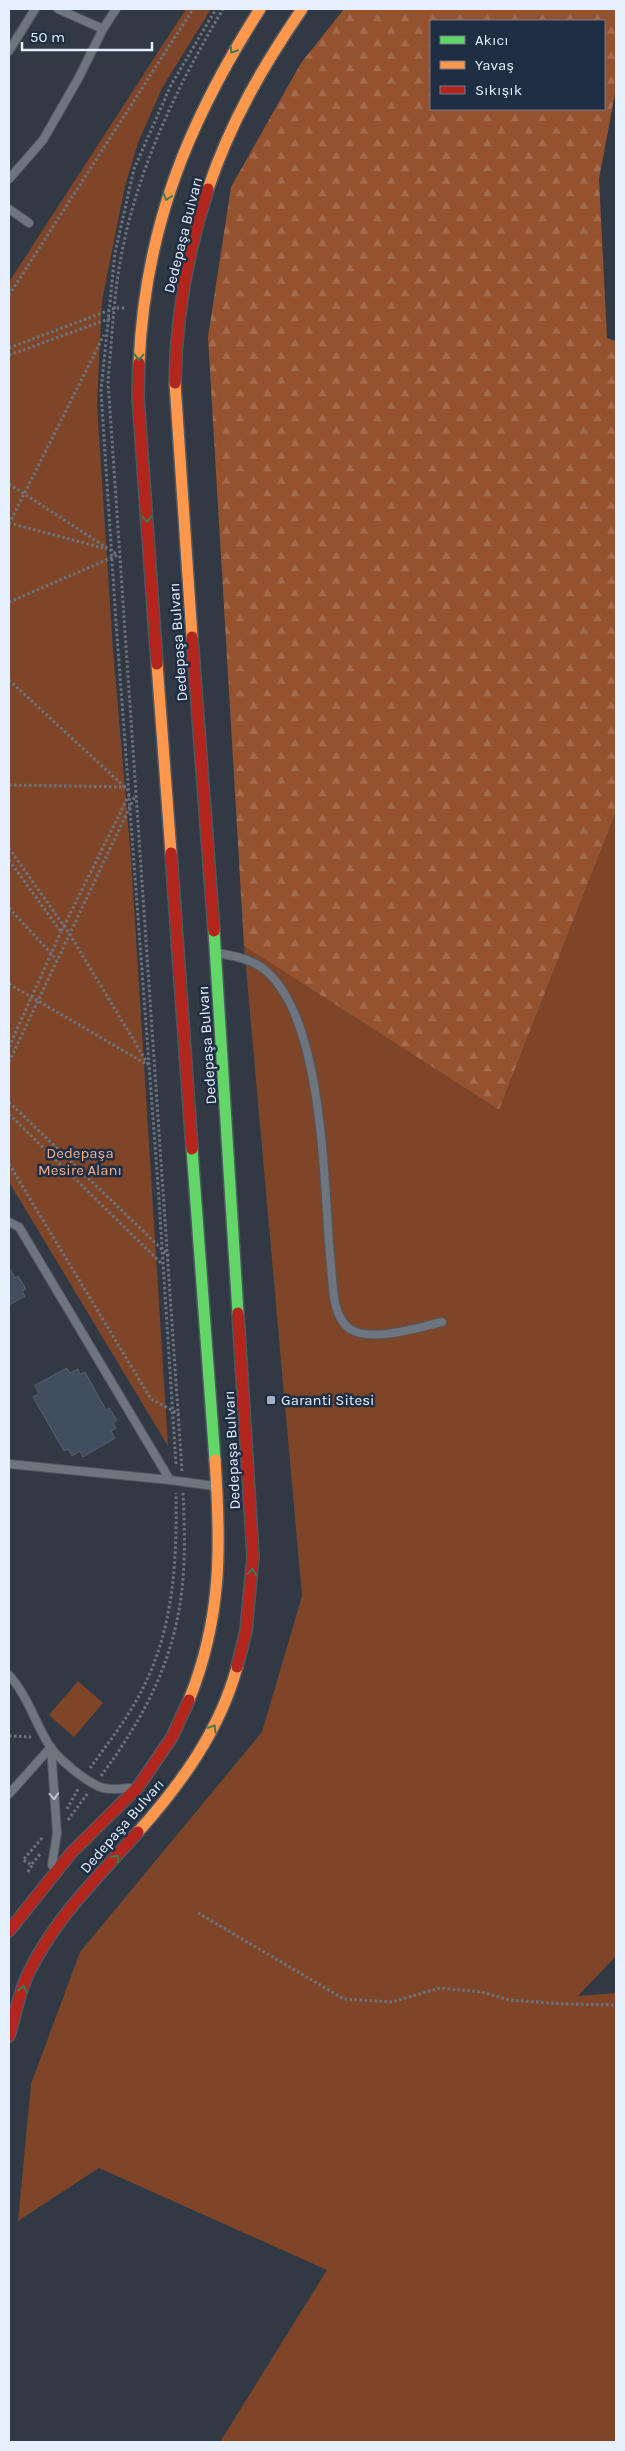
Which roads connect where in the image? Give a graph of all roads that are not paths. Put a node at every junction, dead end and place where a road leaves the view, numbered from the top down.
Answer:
1 (35, 9) edge
2 (58, 9) edge
3 (116, 9) edge
4 (260, 9) edge
5 (302, 9) edge
6 (104, 29) junction
7 (9, 51) edge
8 (9, 179) edge
9 (9, 209) edge
10 (29, 223) dead end
11 (216, 953) junction
12 (9, 1222) edge
13 (442, 1322) dead end
14 (9, 1464) edge
15 (176, 1482) junction
16 (216, 1486) junction
17 (9, 1675) edge
18 (50, 1747) junction
19 (138, 1787) junction
20 (9, 1794) edge
21 (51, 1876) junction
22 (9, 1931) edge
23 (9, 2036) edge

1 - 7 lane
2 - 6 lane
3 - 6 lane
4 -> 16 main road, Dedepaşa Bulvarı
5 - 11 main road, Dedepaşa Bulvarı
6 - 8 lane
9 - 10 lane
11 - 13 lane
23 -> 11 main road, Dedepaşa Bulvarı
12 - 15 lane
14 - 15 lane
15 - 16 lane
16 - 19 main road, Dedepaşa Bulvarı
17 - 18 lane
18 - 19 lane
18 - 20 lane
18 -> 21 lane
19 - 21 main road, Dedepaşa Bulvarı
21 - 22 main road, Dedepaşa Bulvarı

